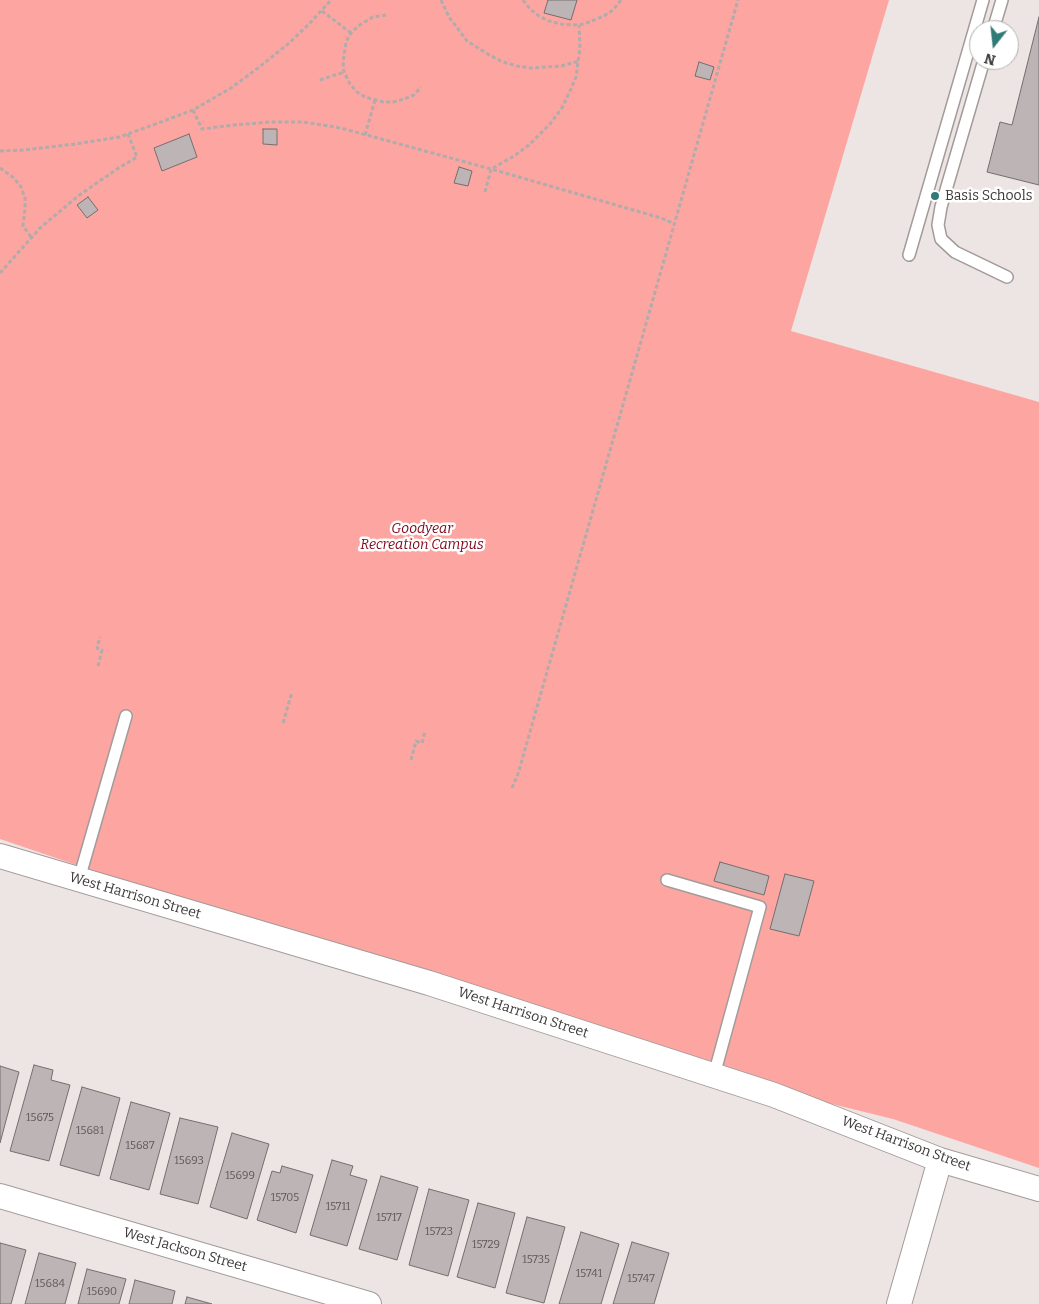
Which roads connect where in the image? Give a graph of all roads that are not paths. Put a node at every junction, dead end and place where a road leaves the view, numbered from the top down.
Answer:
1 (983, 0) edge
2 (1002, 0) edge
3 (996, 20) edge
4 (981, 70) edge
5 (908, 255) dead end
6 (1007, 277) dead end
7 (126, 716) dead end
8 (0, 856) edge
9 (79, 879) junction
10 (667, 880) dead end
11 (714, 1075) junction
12 (940, 1160) junction
13 (1039, 1189) edge
14 (0, 1196) edge
15 (369, 1304) edge
16 (899, 1304) edge

1 - 5 lane
2 - 3 lane
4 - 6 lane
7 - 9 lane
8 - 9 street, West Harrison Street
9 - 11 street, West Harrison Street
10 - 11 lane
11 - 12 street, West Harrison Street
12 - 13 street, West Harrison Street
12 - 16 street
14 - 15 street, West Jackson Street

